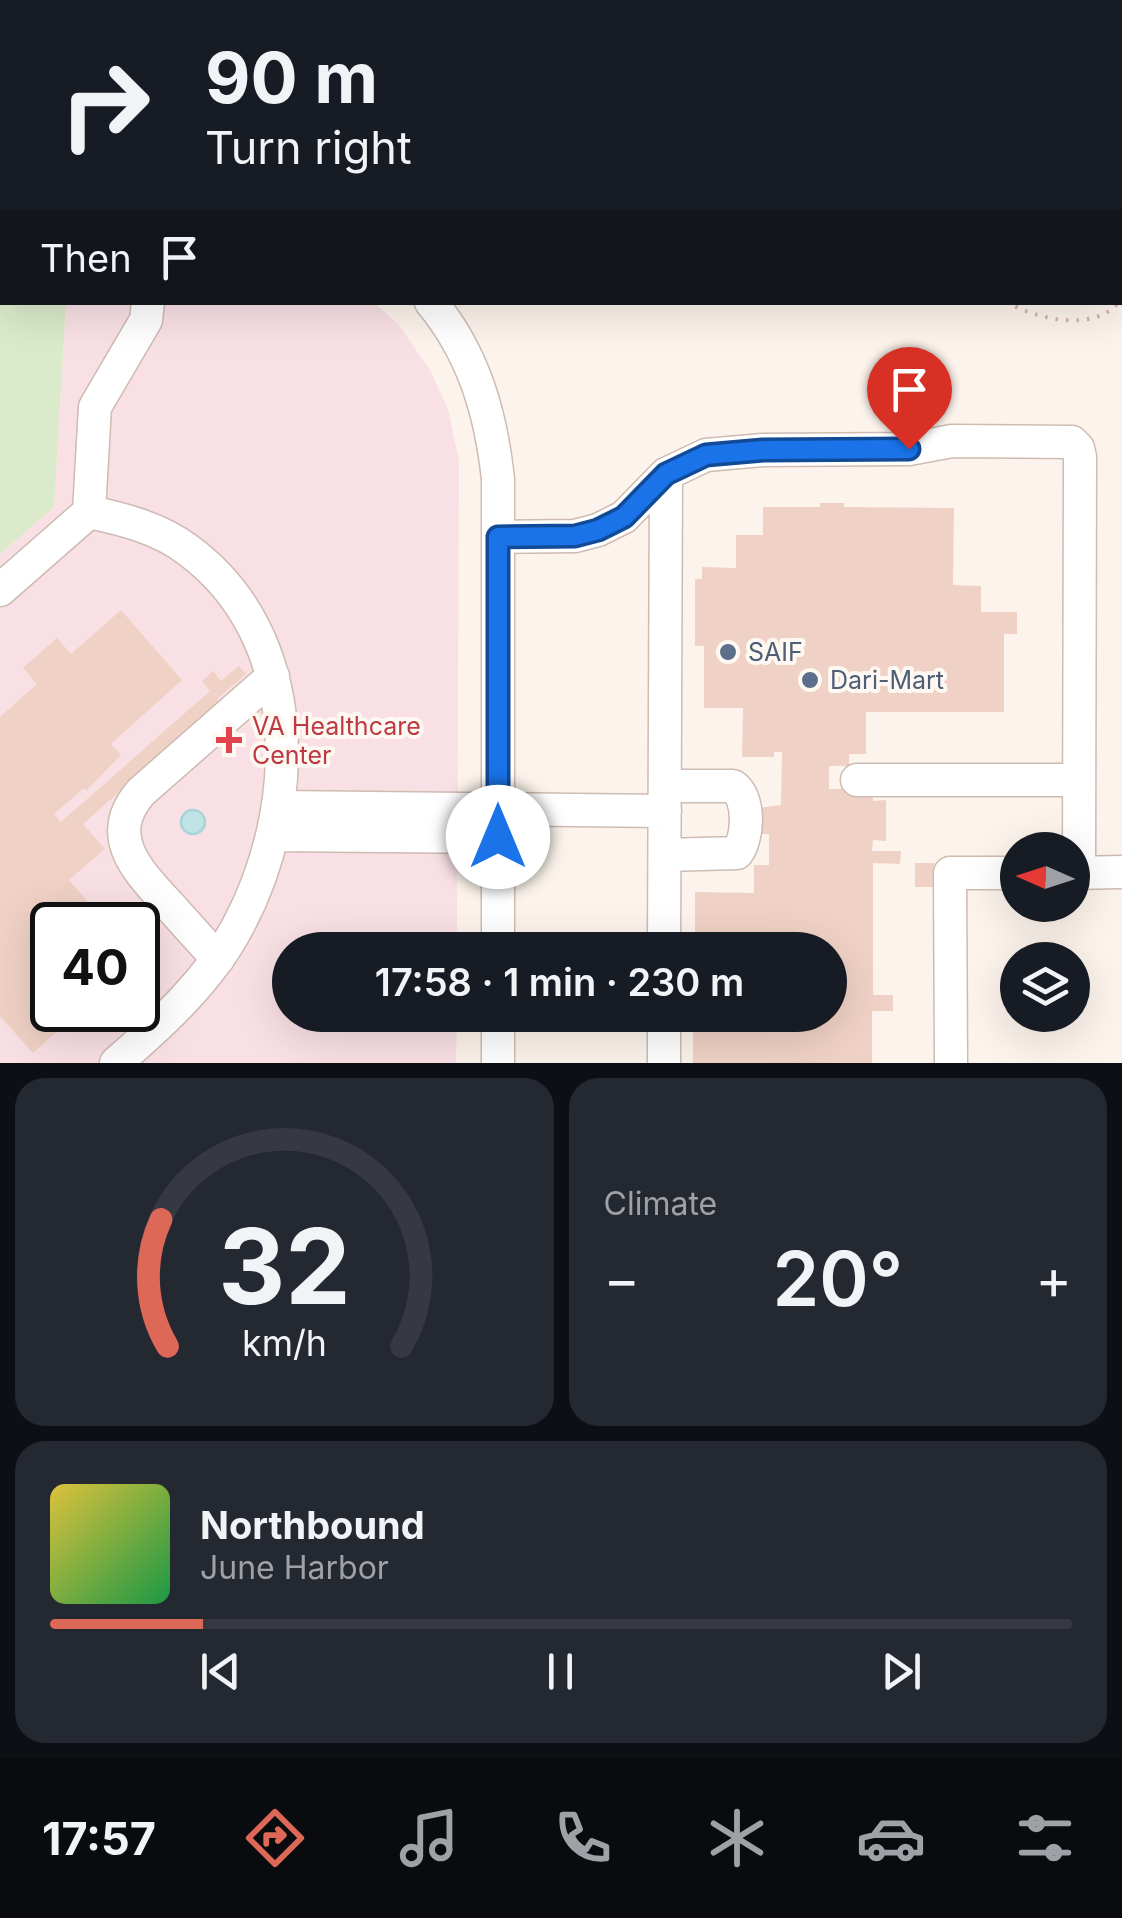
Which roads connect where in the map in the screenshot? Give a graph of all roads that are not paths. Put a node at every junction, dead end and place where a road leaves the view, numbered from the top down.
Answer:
1 (147, 305) edge
2 (433, 305) edge
3 (666, 474) junction
4 (89, 512) junction
5 (498, 537) junction
6 (0, 590) edge
7 (272, 676) junction
8 (856, 780) dead end
9 (1079, 780) junction
10 (665, 798) junction
11 (276, 821) junction
12 (498, 823) junction
13 (1077, 832) edge
14 (665, 855) junction
15 (1090, 872) edge
16 (1122, 872) edge
17 (1000, 873) edge
18 (498, 932) edge
19 (664, 932) edge
20 (218, 959) junction
21 (498, 1032) edge
22 (664, 1032) edge
23 (116, 1063) edge
24 (498, 1063) edge
25 (664, 1063) edge
26 (952, 1063) edge

1 - 4 street
2 - 5 street
3 - 5 street
3 - 9 street
3 - 10 street
4 - 6 street
4 - 7 street
5 - 12 street
7 - 11 street
7 - 20 street
8 - 9 street
9 - 13 street
10 - 12 street
10 - 14 street
10 - 14 street
11 - 12 street
11 - 20 street
12 - 18 street
14 - 19 street
15 - 16 street
17 - 26 street
20 - 23 street
21 - 24 street
22 - 25 street

